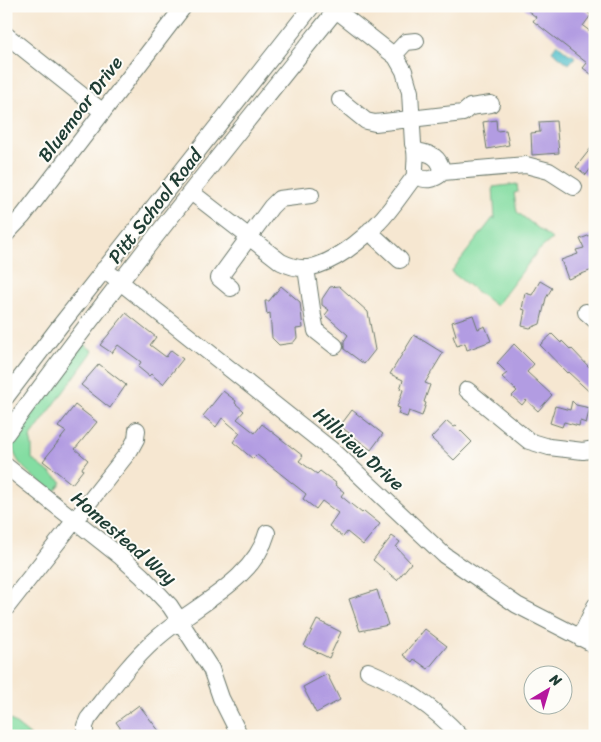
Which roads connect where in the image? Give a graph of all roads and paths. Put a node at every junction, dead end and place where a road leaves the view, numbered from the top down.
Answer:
1 (184, 6) edge
2 (312, 6) edge
3 (335, 8) edge
4 (6, 35) edge
5 (416, 41) dead end
6 (394, 55) junction
7 (340, 100) dead end
8 (491, 104) dead end
9 (103, 112) junction
10 (411, 119) junction
11 (417, 151) junction
12 (444, 172) junction
13 (415, 176) junction
14 (574, 187) dead end
15 (191, 192) junction
16 (311, 195) dead end
17 (370, 230) junction
18 (6, 234) edge
19 (250, 238) junction
20 (400, 260) dead end
21 (306, 268) junction
22 (104, 269) junction
23 (120, 282) junction
24 (231, 288) dead end
25 (335, 346) dead end
26 (467, 390) dead end
27 (6, 397) edge
28 (137, 430) dead end
29 (6, 434) edge
30 (595, 449) edge
31 (6, 466) edge
32 (75, 520) junction
33 (267, 533) dead end
34 (595, 606) edge
35 (6, 608) edge
36 (180, 620) junction
37 (580, 638) junction
38 (595, 645) edge
39 (368, 671) dead end
40 (6, 727) edge
41 (14, 736) edge
42 (85, 736) edge
43 (240, 736) edge
44 (460, 736) edge

1 - 9 street, Bluemoor Drive
2 - 22 street, Pitt School Road
3 - 6 street
3 - 15 street, Pitt School Road
4 - 9 street
5 - 6 street
6 - 10 street
7 - 10 street
8 - 10 street
9 - 18 street, Bluemoor Drive
10 - 11 street
11 - 12 street
11 - 13 street
12 - 13 street
12 - 14 street
13 - 17 street
15 - 19 street
15 - 23 street, Pitt School Road
16 - 19 street
17 - 20 street
17 - 21 street
19 - 21 street
19 - 24 street
21 - 25 street
22 - 23 street, Hillview Drive
22 - 27 street, Pitt School Road
23 - 29 street, Pitt School Road
23 - 37 street, Hillview Drive
26 - 30 street
28 - 32 street
31 - 32 street, Homestead Way
32 - 35 street
32 - 36 street, Homestead Way
33 - 36 street
34 - 37 street
36 - 42 street
36 - 43 street, Homestead Way
37 - 38 street, Hillview Drive
39 - 44 street
40 - 41 path

